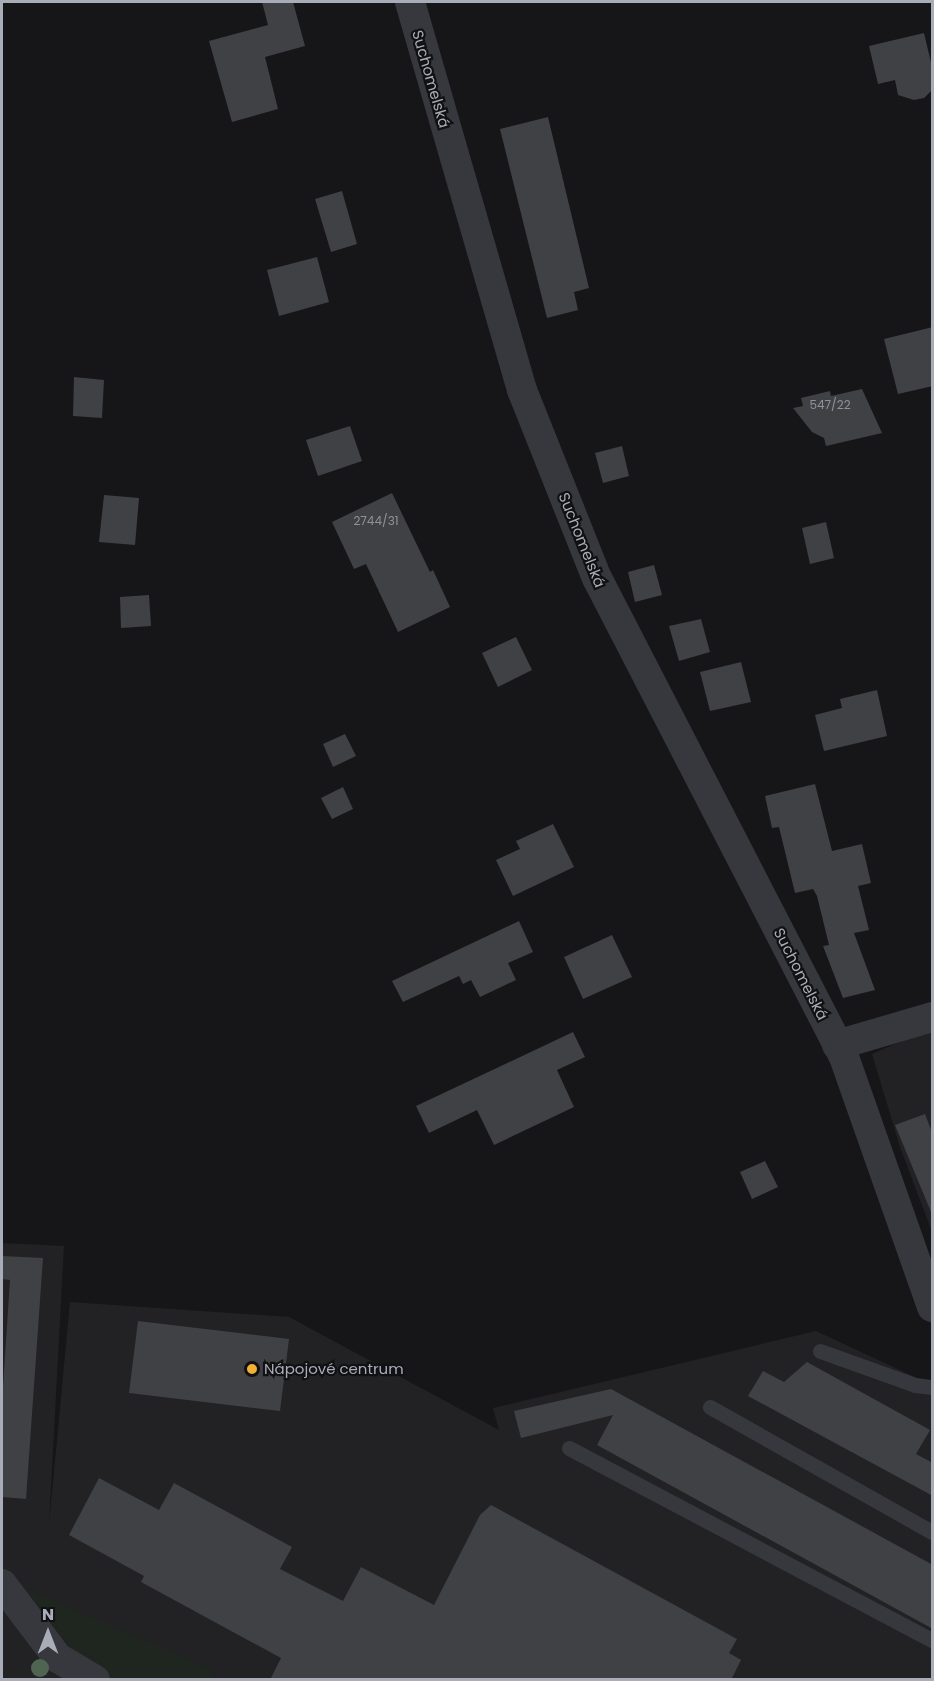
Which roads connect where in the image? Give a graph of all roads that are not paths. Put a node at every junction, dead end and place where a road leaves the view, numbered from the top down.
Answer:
1 (410, 2) edge
2 (933, 1017) edge
3 (837, 1045) junction
4 (933, 1307) edge
5 (820, 1352) dead end
6 (933, 1387) edge
7 (710, 1407) dead end
8 (569, 1448) dead end
9 (933, 1532) edge
10 (2, 1584) edge
11 (933, 1640) edge
12 (95, 1680) edge

1 - 3 street, Suchomelská
2 - 3 street
3 - 4 street, Suchomelská
5 - 6 lane
7 - 9 lane
8 - 11 lane
10 - 12 street

